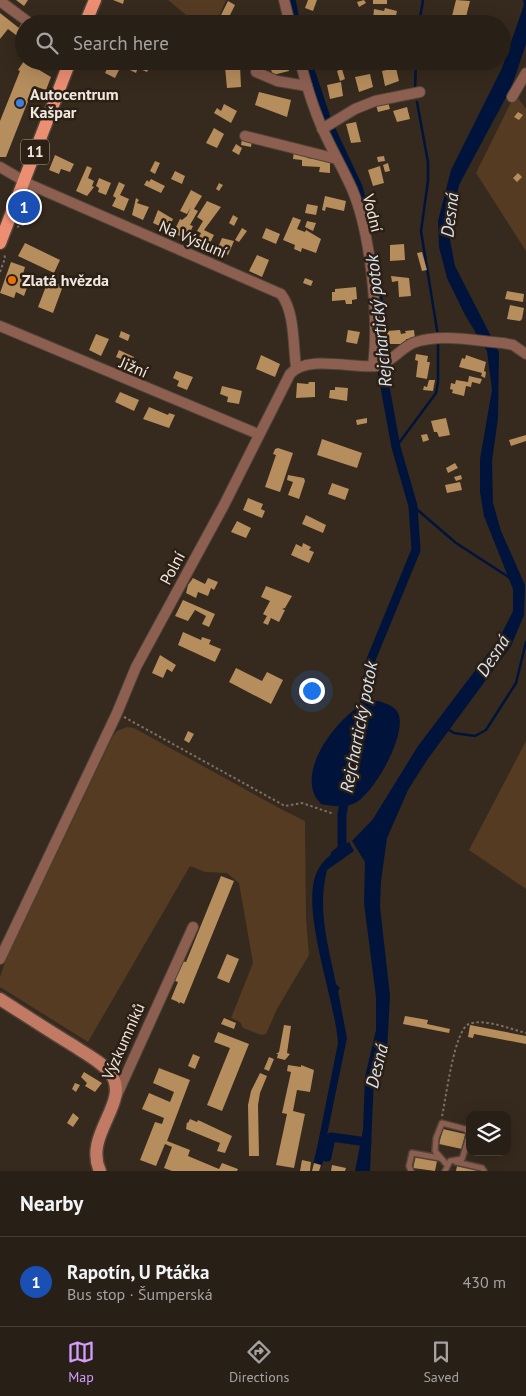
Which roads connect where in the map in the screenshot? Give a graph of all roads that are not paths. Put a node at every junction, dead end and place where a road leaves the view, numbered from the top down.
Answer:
1 (95, 0) edge
2 (284, 0) edge
3 (0, 1) edge
4 (19, 15) edge
5 (89, 15) edge
6 (288, 15) edge
7 (67, 70) edge
8 (303, 70) edge
9 (256, 72) dead end
10 (526, 73) edge
11 (307, 86) junction
12 (420, 92) dead end
13 (512, 97) dead end
14 (324, 128) junction
15 (244, 136) dead end
16 (337, 158) junction
17 (0, 167) edge
18 (24, 181) junction
19 (1, 235) edge
20 (0, 326) edge
21 (526, 354) edge
22 (379, 365) junction
23 (296, 367) junction
24 (258, 434) junction
25 (193, 927) dead end
26 (0, 958) edge
27 (0, 999) edge
28 (116, 1098) junction
29 (440, 1158) junction
30 (456, 1162) junction
31 (446, 1168) edge
32 (100, 1171) edge
33 (411, 1171) edge
34 (484, 1171) edge

1 - 5 main road
2 - 6 street
3 - 4 street
7 - 18 main road, 11
8 - 11 street, Vodní
9 - 11 street
10 - 13 street
11 - 14 street, Vodní
12 - 14 street
14 - 16 street, Vodní
15 - 16 street
16 - 22 street, Vodní
17 - 18 street, Na Výsluní
18 - 19 main road, 11
18 - 23 street, Na Výsluní
20 - 24 street, Jižní
21 - 22 street
22 - 23 street
23 - 24 street, Polní
24 - 26 street, Polní
25 - 28 street, Výzkumníků
27 - 28 street
28 - 32 street, Výzkumníků
29 - 30 lane
29 - 31 lane
29 - 33 lane
30 - 31 lane
30 - 34 lane

